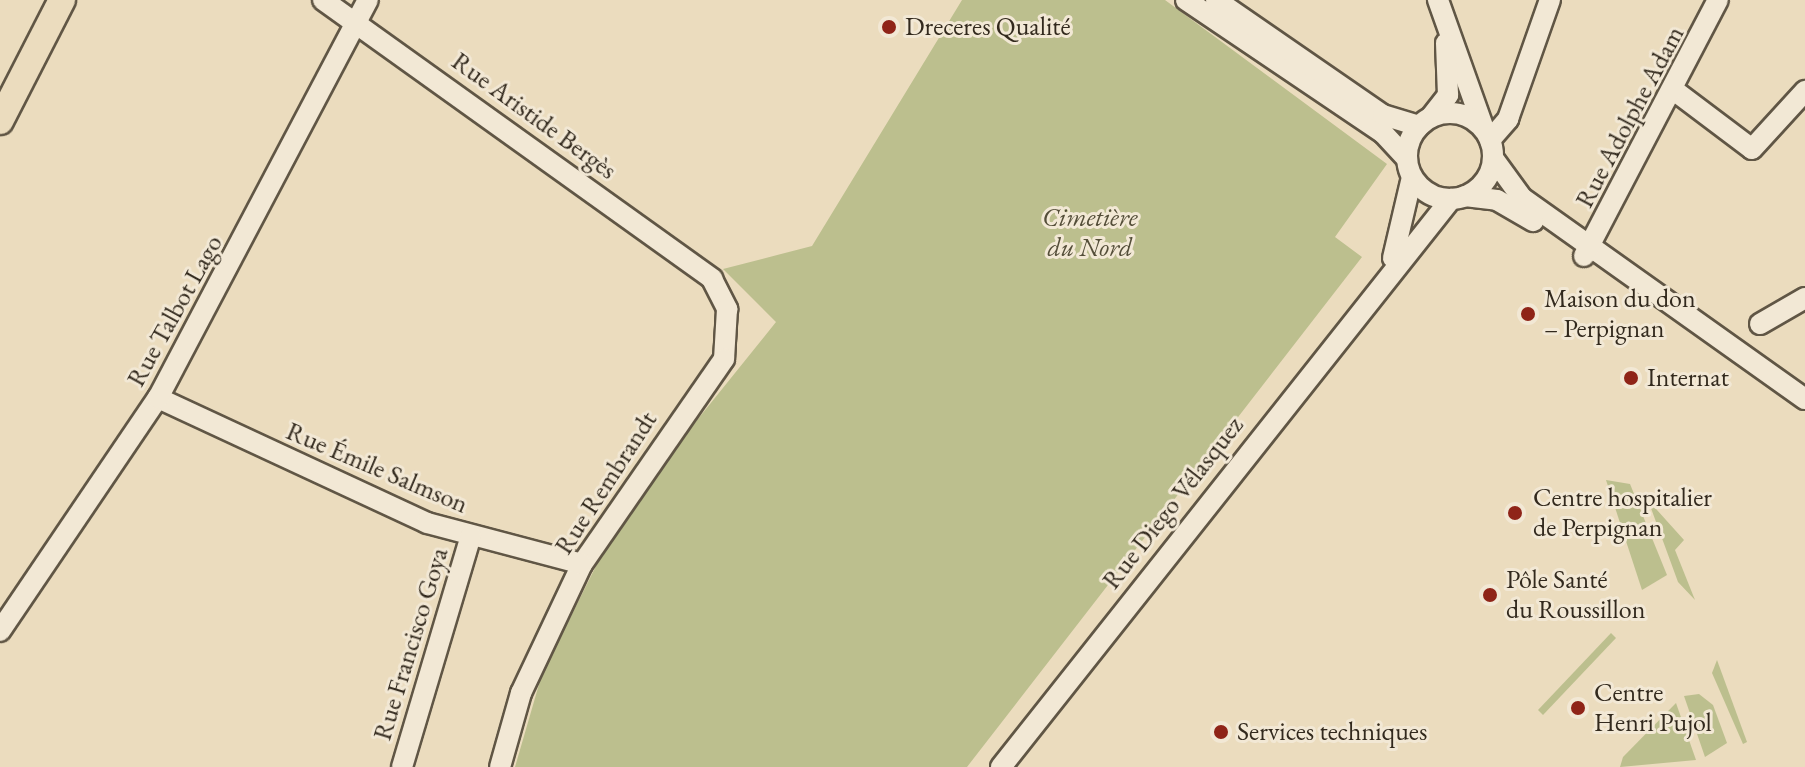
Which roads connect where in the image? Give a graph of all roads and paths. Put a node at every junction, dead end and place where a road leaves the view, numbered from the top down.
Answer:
1 (42, 0) edge
2 (62, 0) edge
3 (323, 0) edge
4 (368, 0) edge
5 (1186, 0) edge
6 (1216, 0) edge
7 (1550, 0) edge
8 (1718, 0) edge
9 (1438, 3) edge
10 (358, 19) junction
11 (0, 81) edge
12 (1675, 91) junction
13 (1805, 91) edge
14 (0, 121) edge
15 (1425, 121) junction
16 (1489, 142) junction
17 (1410, 168) junction
18 (1458, 198) junction
19 (1587, 252) junction
20 (1386, 272) junction
21 (712, 279) joint
22 (1805, 298) edge
23 (1760, 324) dead end
24 (1779, 380) junction
25 (1805, 392) edge
26 (158, 398) junction
27 (1805, 399) edge
28 (471, 536) junction
29 (582, 564) junction
30 (0, 631) edge
31 (402, 767) edge
32 (500, 767) edge
33 (1001, 767) edge

1 - 11 main road
2 - 14 main road
3 - 10 street, Rue Aristide Bergès
4 - 10 street, Rue Talbot Lago
5 - 17 street
6 - 15 street
7 - 16 street
8 - 12 street, Rue Adolphe Adam
9 - 15 street
9 - 16 street
10 - 21 street, Rue Aristide Bergès
10 - 26 street, Rue Talbot Lago
12 - 13 street
12 - 19 street, Rue Adolphe Adam
15 - 16 street
15 - 17 street
16 - 18 street
16 - 19 street
17 - 18 street
17 - 20 street, Rue Diego Vélasquez
18 - 19 street
18 - 20 street, Rue Diego Vélasquez
19 - 24 street
20 - 33 street, Rue Diego Vélasquez
21 - 29 street, Rue Rembrandt
22 - 23 street
24 - 25 street
24 - 27 street
26 - 28 street, Rue Émile Salmson
26 - 30 street, Rue Talbot Lago
28 - 29 street, Rue Émile Salmson
28 - 31 street, Rue Francisco Goya
29 - 32 street, Rue Rembrandt

